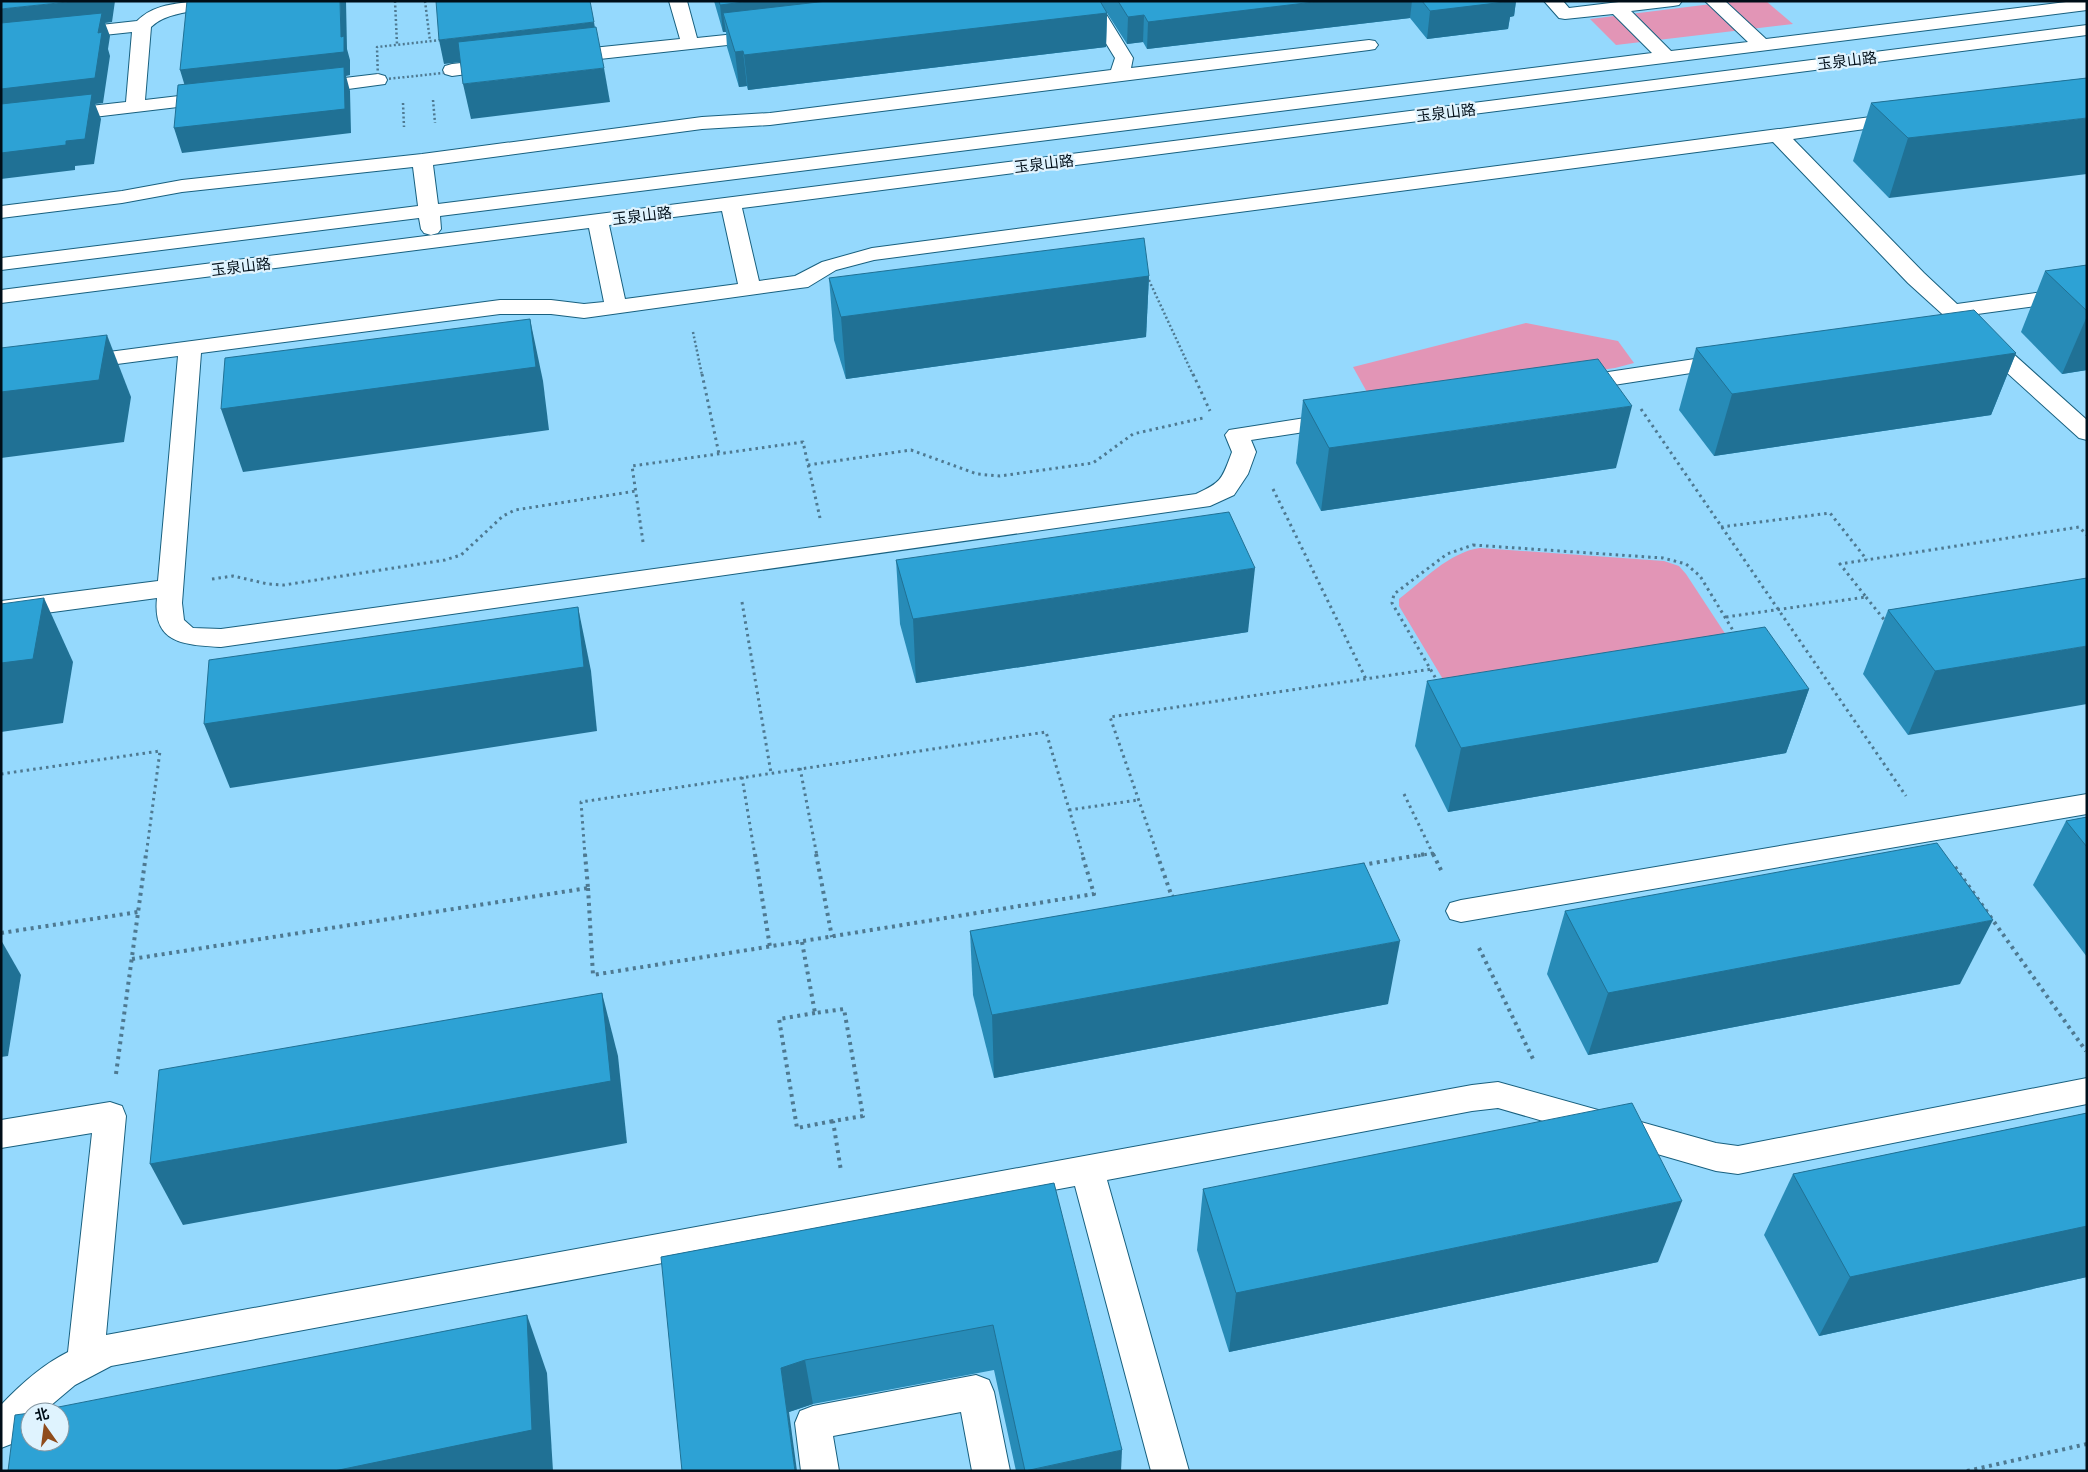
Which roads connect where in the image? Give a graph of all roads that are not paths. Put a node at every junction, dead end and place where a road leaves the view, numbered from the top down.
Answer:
1 (244, 1) edge
2 (678, 1) edge
3 (1089, 1) edge
4 (1552, 1) edge
5 (1673, 1) edge
6 (1714, 1) edge
7 (2051, 5) edge
8 (2087, 5) edge
9 (1618, 8) junction
10 (142, 26) junction
11 (2086, 31) edge
12 (780, 34) edge
13 (1, 41) edge
14 (690, 44) junction
15 (1369, 45) dead end
16 (1762, 45) junction
17 (1666, 57) junction
18 (542, 60) edge
19 (512, 63) edge
20 (452, 70) road end
21 (1117, 75) junction
22 (378, 80) road end
23 (291, 90) edge
24 (232, 96) edge
25 (135, 107) junction
26 (1916, 117) edge
27 (1, 122) edge
28 (1778, 135) junction
29 (422, 160) junction
30 (731, 204) junction
31 (429, 211) junction
32 (1, 212) edge
33 (598, 222) junction
34 (432, 243) junction
35 (1, 264) edge
36 (750, 288) junction
37 (2087, 292) edge
38 (1, 297) edge
39 (616, 307) junction
40 (1954, 322) junction
41 (190, 347) junction
42 (1754, 358) edge
43 (58, 364) edge
44 (1549, 388) edge
45 (1363, 416) edge
46 (2087, 433) edge
47 (170, 588) junction
48 (1, 610) edge
49 (2087, 804) edge
50 (1461, 911) dead end
51 (2087, 1091) edge
52 (1, 1134) edge
53 (1087, 1168) junction
54 (85, 1362) junction
55 (1, 1431) edge
56 (820, 1471) edge
57 (991, 1471) edge
58 (1170, 1471) edge

1 - 10 street
2 - 14 street
3 - 21 street
4 - 9 street
5 - 9 street
6 - 16 street
7 - 8 street, 玉泉山路
7 - 11 street
7 - 16 street, 玉泉山路
9 - 17 street
10 - 13 street
10 - 25 street
11 - 30 street, 玉泉山路
12 - 14 street
14 - 18 street
15 - 21 street
16 - 17 street, 玉泉山路
17 - 31 street, 玉泉山路
19 - 20 street
21 - 29 street
22 - 23 street
24 - 25 street
25 - 27 street
26 - 28 street
28 - 36 street
28 - 40 street
29 - 31 street
29 - 32 street
30 - 33 street, 玉泉山路
30 - 36 street
31 - 34 street
31 - 35 street, 玉泉山路
33 - 34 street, 玉泉山路
33 - 39 street
34 - 38 street, 玉泉山路
36 - 39 street
37 - 40 street
39 - 41 street
40 - 46 street
41 - 43 street
41 - 47 street
42 - 44 street
45 - 47 street
47 - 48 street
49 - 50 street
51 - 53 street
52 - 54 street
53 - 54 street
53 - 58 street
54 - 55 street
56 - 57 street

